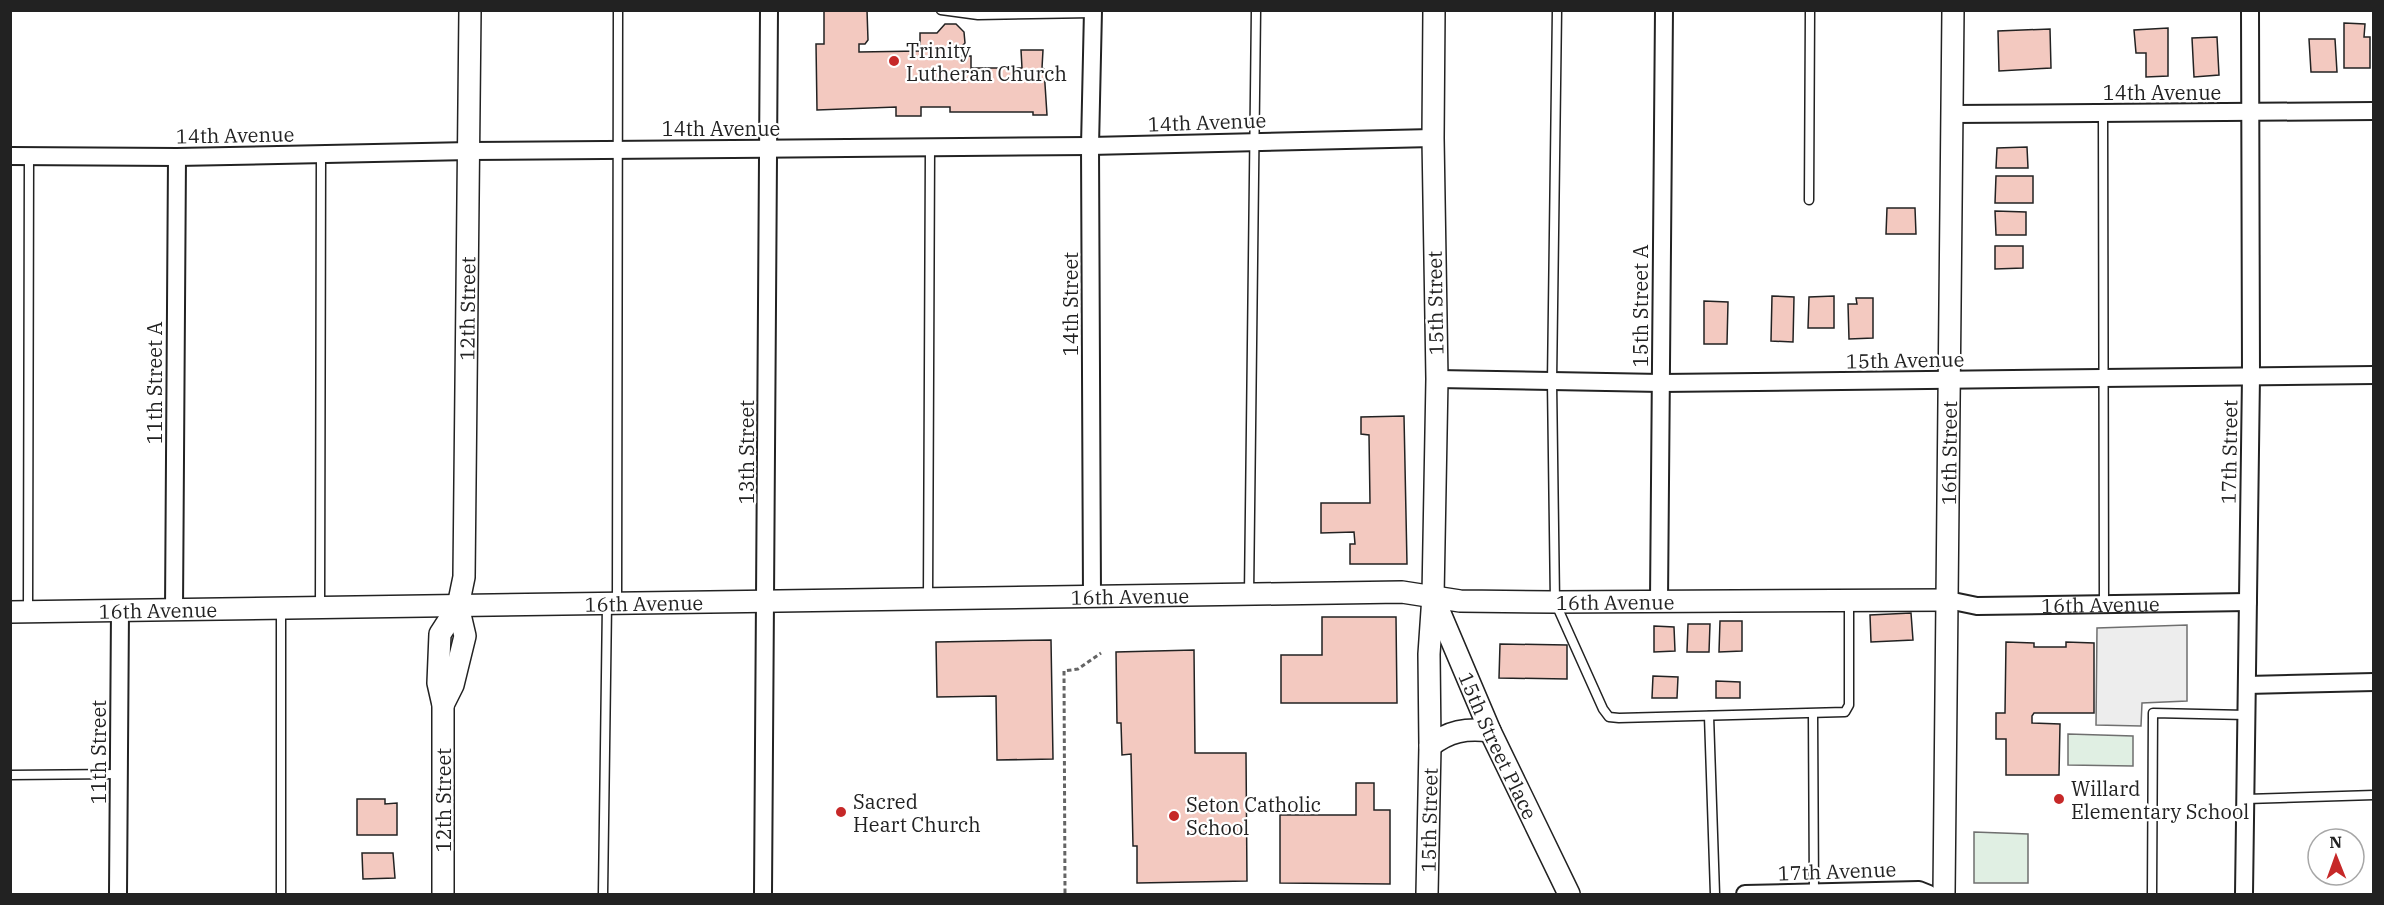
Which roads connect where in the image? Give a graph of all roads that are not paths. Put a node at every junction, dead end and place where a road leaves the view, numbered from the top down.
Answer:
1 (470, 10) edge
2 (618, 10) edge
3 (769, 10) edge
4 (941, 10) edge
5 (1256, 10) edge
6 (1434, 10) edge
7 (1557, 10) edge
8 (1664, 10) edge
9 (1810, 10) edge
10 (1953, 10) edge
11 (2250, 10) edge
12 (1093, 12) edge
13 (2373, 111) edge
14 (2249, 112) junction
15 (1952, 114) junction
16 (2103, 114) junction
17 (1432, 138) junction
18 (1254, 142) junction
19 (1090, 147) junction
20 (930, 148) junction
21 (768, 149) junction
22 (617, 150) junction
23 (470, 151) junction
24 (321, 154) junction
25 (10, 156) edge
26 (28, 156) junction
27 (177, 157) junction
28 (1809, 200) dead end
29 (2373, 375) edge
30 (2251, 376) junction
31 (2102, 378) junction
32 (1437, 379) junction
33 (1552, 381) junction
34 (1948, 381) junction
35 (1660, 383) junction
36 (1249, 595) junction
37 (1433, 596) junction
38 (1092, 597) junction
39 (928, 598) junction
40 (1849, 600) junction
41 (1948, 600) junction
42 (767, 601) junction
43 (1659, 601) junction
44 (612, 602) junction
45 (1555, 602) junction
46 (2248, 602) junction
47 (2104, 604) junction
48 (458, 606) junction
49 (320, 608) junction
50 (282, 609) junction
51 (120, 610) junction
52 (174, 610) junction
53 (20, 612) edge
54 (2373, 682) edge
55 (2247, 685) junction
56 (1813, 714) junction
57 (2247, 715) junction
58 (1709, 716) junction
59 (1490, 731) junction
60 (1430, 746) junction
61 (118, 774) junction
62 (10, 775) edge
63 (2373, 795) edge
64 (2246, 799) junction
65 (1814, 893) junction
66 (118, 894) edge
67 (281, 894) edge
68 (443, 894) edge
69 (603, 894) edge
70 (763, 894) edge
71 (1427, 894) edge
72 (1569, 894) edge
73 (1715, 894) edge
74 (1744, 894) edge
75 (1929, 894) edge
76 (1944, 894) edge
77 (2152, 894) edge
78 (2244, 894) edge

1 - 23 street, 12th Street
2 - 22 lane
3 - 21 street, 13th Street
4 - 12 lane
5 - 18 lane
6 - 17 street, 15th Street
7 - 33 lane
8 - 35 street, 15th Street A
9 - 28 lane
10 - 15 street, 16th Street
11 - 14 street, 17th Street
12 - 19 street, 14th Street
13 - 14 street, 14th Avenue
14 - 16 street, 14th Avenue
14 - 30 street, 17th Street
15 - 16 street, 14th Avenue
15 - 34 street, 16th Street
16 - 31 lane
17 - 18 street, 14th Avenue
17 - 32 street, 15th Street
18 - 19 street, 14th Avenue
18 - 36 lane
19 - 20 street, 14th Avenue
19 - 38 street, 14th Street
20 - 21 street, 14th Avenue
20 - 39 lane
21 - 22 street, 14th Avenue
21 - 42 street, 13th Street
22 - 23 street, 14th Avenue
22 - 44 lane
23 - 24 street, 14th Avenue
23 - 48 street, 12th Street
24 - 27 street, 14th Avenue
24 - 49 lane
25 - 26 street, 14th Avenue
26 - 27 street, 14th Avenue
26 - 53 lane
27 - 52 street, 11th Street A
29 - 30 street, 15th Avenue
30 - 31 street, 15th Avenue
30 - 46 street, 17th Street
31 - 34 street, 15th Avenue
31 - 47 lane
32 - 33 street, 15th Avenue
32 - 37 street, 15th Street
33 - 35 street, 15th Avenue
33 - 45 lane
34 - 35 street, 15th Avenue
34 - 41 street, 16th Street
35 - 43 street, 15th Street A
36 - 37 street, 16th Avenue
36 - 38 street, 16th Avenue
37 - 45 street, 16th Avenue
37 - 59 street, 15th Street Place
37 - 60 street, 15th Street
38 - 39 street, 16th Avenue
39 - 42 street, 16th Avenue
40 - 41 street, 16th Avenue
40 - 43 street, 16th Avenue
40 - 56 lane
41 - 47 street, 16th Avenue
41 - 76 street, 16th Street
42 - 44 street, 16th Avenue
42 - 70 street, 13th Street
43 - 45 street, 16th Avenue
44 - 48 street, 16th Avenue
44 - 69 lane
45 - 58 lane
46 - 47 street, 16th Avenue
46 - 55 street, 17th Street
48 - 49 street, 16th Avenue
48 - 68 street, 12th Street
49 - 50 street, 16th Avenue
50 - 52 street, 16th Avenue
50 - 67 lane
51 - 52 street, 16th Avenue
51 - 53 street, 16th Avenue
51 - 61 street, 11th Street
54 - 55 street
55 - 57 street, 17th Street
56 - 58 lane
56 - 65 lane
57 - 64 street, 17th Street
57 - 77 lane
58 - 73 lane
59 - 60 street
59 - 72 street, 15th Street Place
60 - 71 street, 15th Street
61 - 62 lane
61 - 66 street, 11th Street
63 - 64 lane
64 - 78 street, 17th Street
65 - 74 street, 17th Avenue
65 - 75 street, 17th Avenue

